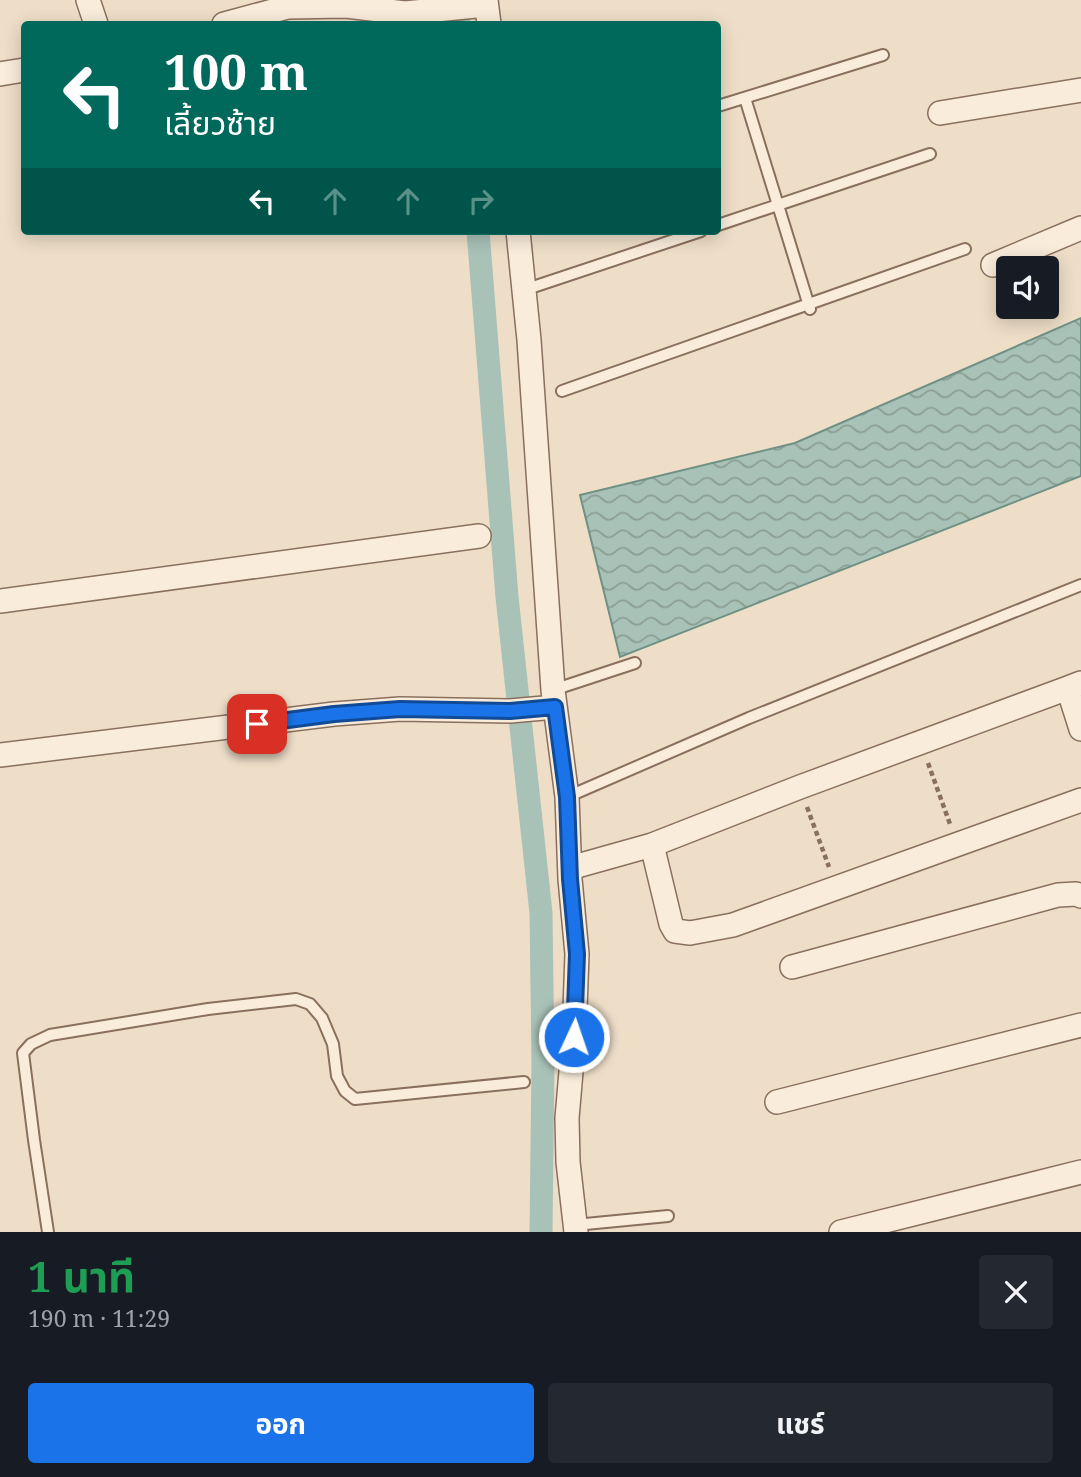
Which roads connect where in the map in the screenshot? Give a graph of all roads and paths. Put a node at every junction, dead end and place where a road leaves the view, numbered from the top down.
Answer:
1 (88, 0) edge
2 (481, 9) edge
3 (95, 21) edge
4 (235, 21) edge
5 (883, 55) dead end
6 (21, 70) edge
7 (0, 74) edge
8 (1081, 90) edge
9 (745, 98) junction
10 (721, 105) edge
11 (940, 113) dead end
12 (930, 154) dead end
13 (778, 205) junction
14 (721, 224) edge
15 (1081, 228) edge
16 (518, 235) edge
17 (689, 235) edge
18 (965, 249) dead end
19 (993, 265) dead end
20 (524, 290) junction
21 (809, 307) junction
22 (562, 391) dead end
23 (479, 536) dead end
24 (1081, 585) edge
25 (0, 601) edge
26 (635, 663) dead end
27 (1075, 685) edge
28 (554, 701) junction
29 (1081, 729) edge
30 (920, 742) junction
31 (0, 755) edge
32 (800, 787) junction
33 (567, 797) junction
34 (1081, 800) edge
35 (652, 845) junction
36 (957, 845) junction
37 (570, 868) junction
38 (837, 888) junction
39 (1081, 896) edge
40 (792, 967) dead end
41 (1081, 1025) edge
42 (524, 1082) dead end
43 (777, 1102) dead end
44 (1081, 1172) edge
45 (668, 1216) dead end
46 (576, 1228) edge
47 (48, 1232) edge
48 (841, 1232) edge

1 - 3 street
2 - 4 street
5 - 9 lane
6 - 7 street
8 - 11 street
9 - 10 lane
9 - 13 lane
12 - 13 lane
13 - 14 lane
13 - 21 lane
15 - 19 street
16 - 20 street
17 - 20 lane
18 - 21 lane
20 - 28 street
21 - 22 lane
23 - 25 street
24 - 33 lane
26 - 28 lane
27 - 29 street
27 - 30 street
28 - 31 street
28 - 33 street
30 - 32 street
30 - 36 path
32 - 35 street
32 - 38 path
33 - 37 street
34 - 36 street
35 - 37 street
35 - 38 street
36 - 38 street
37 - 46 street
39 - 40 street
41 - 43 street
42 - 47 lane
44 - 48 street
45 - 46 lane

